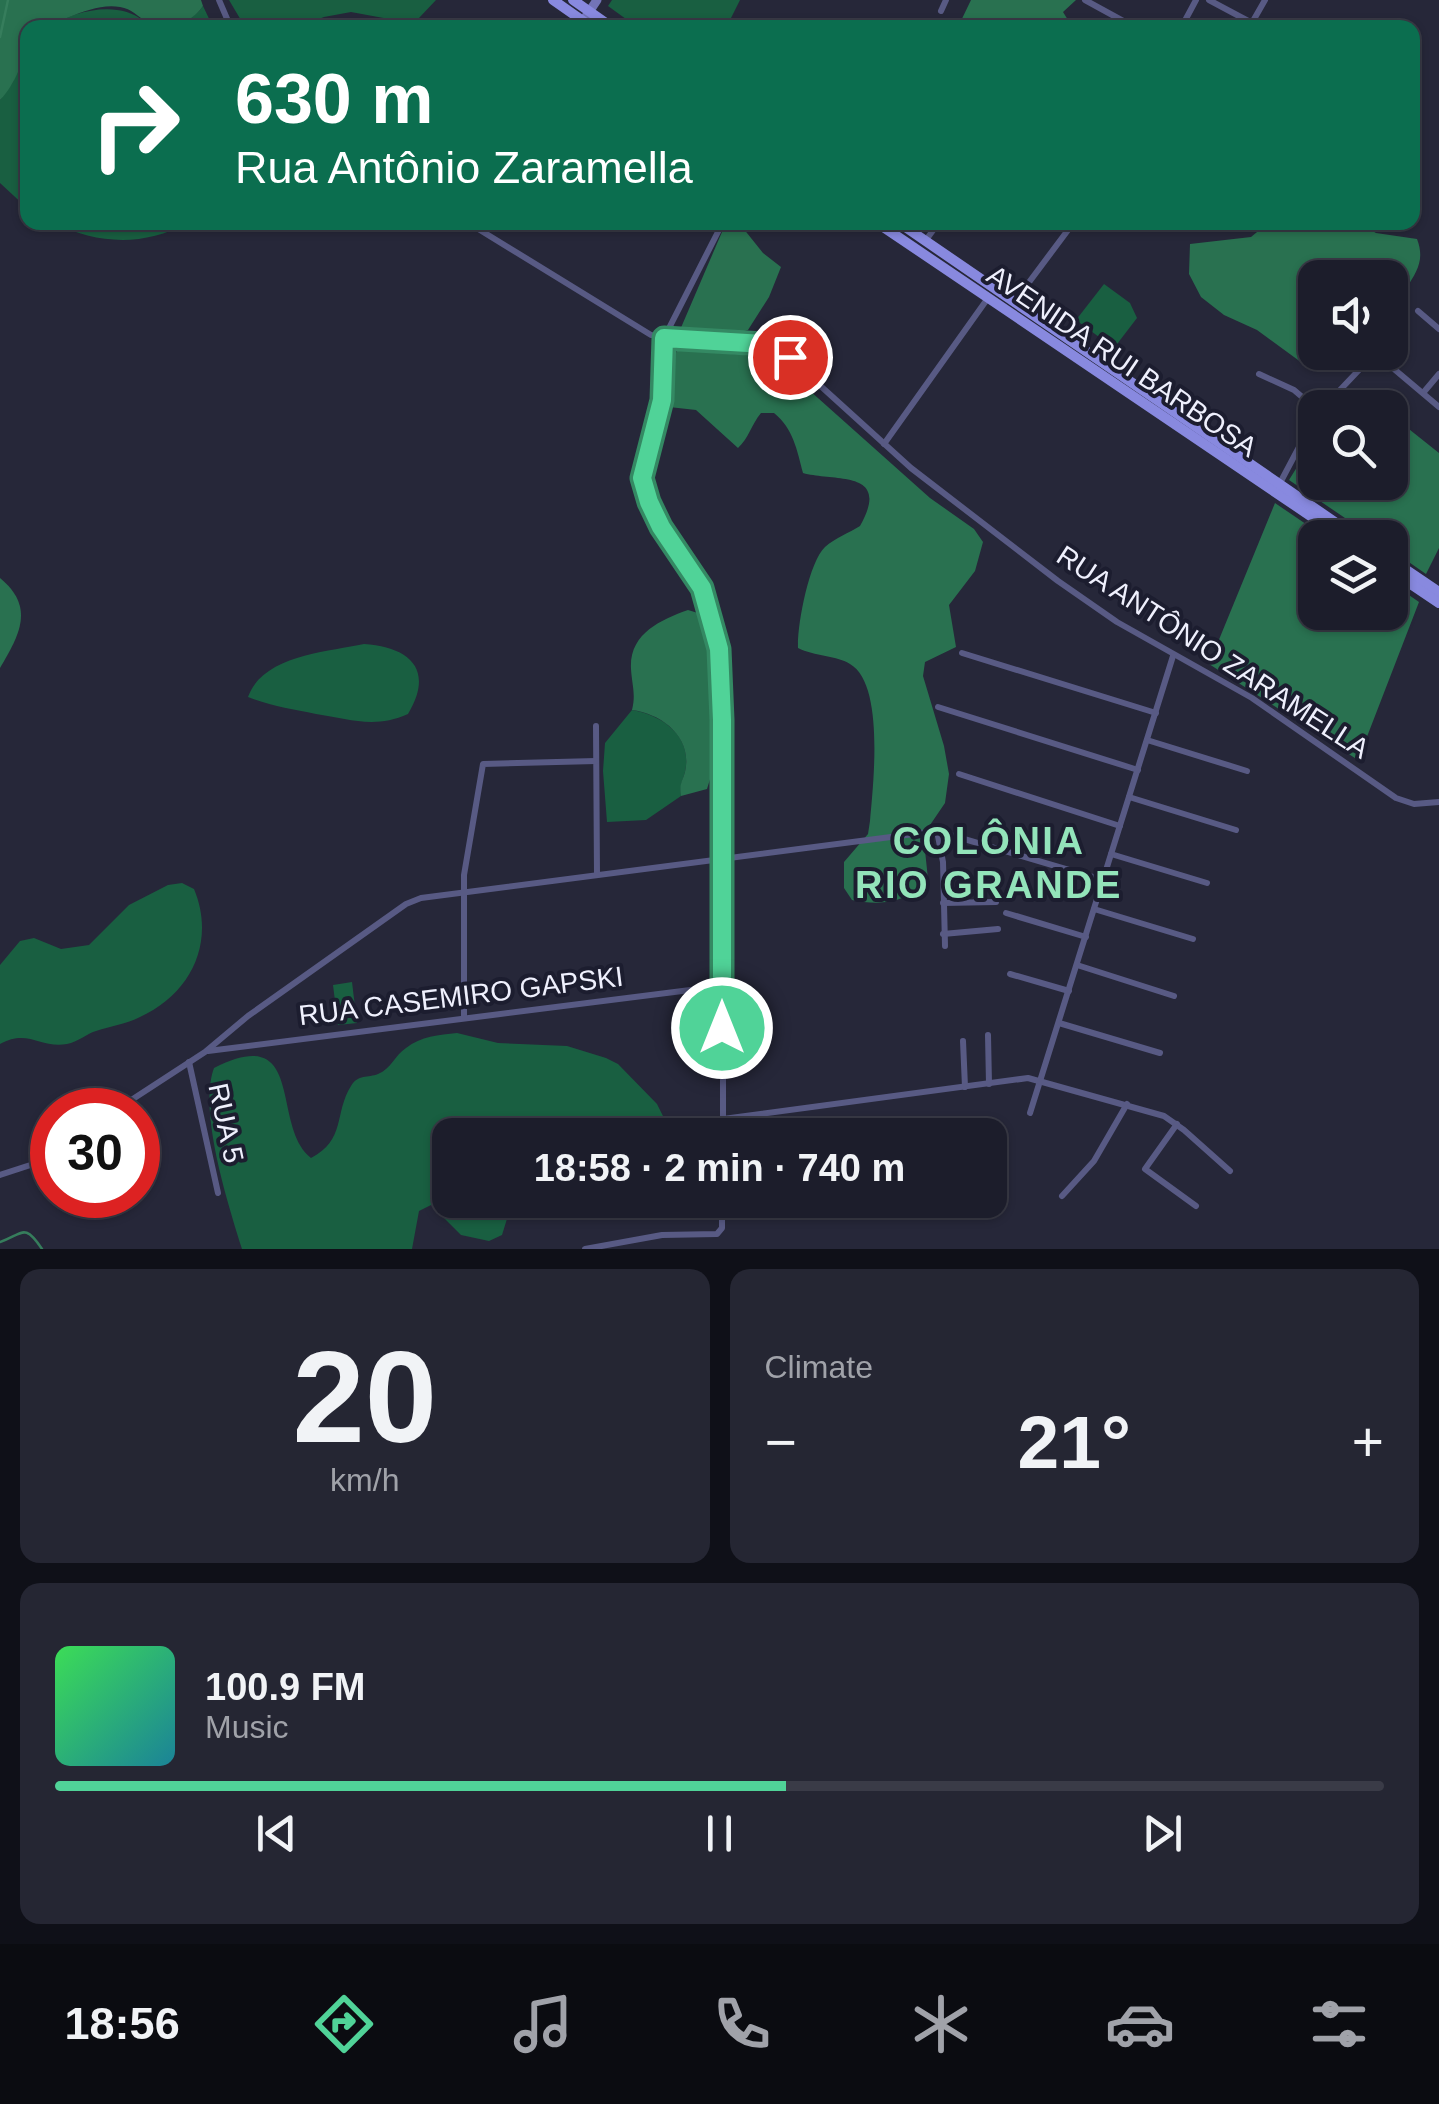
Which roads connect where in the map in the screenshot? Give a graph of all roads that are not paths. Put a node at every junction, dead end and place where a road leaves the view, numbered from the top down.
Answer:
1 (552, 0) edge
2 (573, 0) edge
3 (598, 0) edge
4 (946, 0) edge
5 (1085, 0) edge
6 (1209, 0) edge
7 (942, 11) dead end
8 (588, 20) edge
9 (1121, 20) edge
10 (1243, 20) edge
11 (480, 230) edge
12 (719, 230) edge
13 (888, 230) edge
14 (910, 230) edge
15 (934, 230) edge
16 (1068, 230) edge
17 (926, 241) junction
18 (988, 298) junction
19 (1014, 302) junction
20 (1418, 311) dead end
21 (1439, 329) edge
22 (664, 338) junction
23 (1359, 370) edge
24 (1395, 370) edge
25 (1258, 374) dead end
26 (1439, 374) edge
27 (1340, 390) edge
28 (1298, 393) edge
29 (1423, 393) junction
30 (1439, 407) edge
31 (884, 444) junction
32 (1298, 445) edge
33 (1280, 483) junction
34 (1316, 520) edge
35 (1332, 520) edge
36 (1408, 572) edge
37 (1408, 582) edge
38 (1439, 592) edge
39 (1439, 603) edge
40 (962, 653) dead end
41 (1174, 656) junction
42 (938, 707) dead end
43 (1156, 713) junction
44 (596, 726) dead end
45 (1147, 740) junction
46 (596, 762) junction
47 (1138, 770) junction
48 (1248, 770) dead end
49 (959, 774) dead end
50 (1129, 797) junction
51 (1439, 802) edge
52 (1120, 826) junction
53 (937, 830) junction
54 (1236, 830) dead end
55 (1112, 854) junction
56 (722, 856) junction
57 (597, 874) junction
58 (1103, 880) junction
59 (1207, 883) dead end
60 (464, 892) junction
61 (996, 902) dead end
62 (943, 903) junction
63 (1094, 909) junction
64 (1006, 913) dead end
65 (998, 929) dead end
66 (944, 934) junction
67 (1086, 937) junction
68 (1194, 939) dead end
69 (944, 946) dead end
70 (1077, 965) junction
71 (1010, 974) dead end
72 (722, 986) junction
73 (1069, 991) junction
74 (1174, 996) dead end
75 (464, 1018) junction
76 (1059, 1022) junction
77 (988, 1034) dead end
78 (964, 1041) dead end
79 (205, 1052) junction
80 (1160, 1052) dead end
81 (190, 1062) junction
82 (1041, 1080) junction
83 (989, 1084) junction
84 (150, 1088) edge
85 (965, 1088) junction
86 (1127, 1104) junction
87 (1030, 1113) dead end
88 (723, 1118) edge
89 (731, 1118) edge
90 (1177, 1124) junction
91 (30, 1166) edge
92 (1230, 1171) dead end
93 (0, 1176) edge
94 (218, 1193) dead end
95 (1062, 1196) dead end
96 (1196, 1206) dead end
97 (722, 1218) edge
98 (585, 1249) edge

1 - 8 main road
2 - 8 main road
3 - 8 main road
4 - 7 street
5 - 9 street
6 - 10 street
11 - 22 street, RUA ANTÔNIO ZARAMELLA
12 - 22 street
13 - 18 main road, AVENIDA RUI BARBOSA
14 - 17 main road, AVENIDA RUI BARBOSA
15 - 17 street
16 - 19 street
17 - 19 main road, AVENIDA RUI BARBOSA
18 - 31 street
18 - 34 main road, AVENIDA RUI BARBOSA
19 - 33 main road, AVENIDA RUI BARBOSA
20 - 21 street
22 - 31 street, RUA ANTÔNIO ZARAMELLA
22 - 56 street
23 - 27 street
24 - 29 street
25 - 28 street
26 - 29 street
29 - 30 street
31 - 41 street, RUA ANTÔNIO ZARAMELLA
32 - 33 street
33 - 35 main road, AVENIDA RUI BARBOSA
36 - 38 main road
37 - 39 main road
40 - 43 street
41 - 43 street
41 - 51 street, RUA ANTÔNIO ZARAMELLA
42 - 47 street
43 - 45 street
44 - 46 street
45 - 47 street
45 - 48 street
46 - 57 street
46 - 60 street
47 - 50 street
49 - 52 street
50 - 52 street
50 - 54 street
52 - 55 street
53 - 56 street
53 - 58 street
53 - 62 street
55 - 58 street
55 - 59 street
56 - 57 street
56 - 72 street
57 - 60 street
58 - 63 street
60 - 75 street
60 - 79 street
61 - 62 street
62 - 66 street
63 - 67 street
63 - 68 street
64 - 67 street
65 - 66 street
66 - 69 street
67 - 70 street
70 - 73 street
70 - 74 street
71 - 73 street
72 - 75 street, RUA CASEMIRO GAPSKI
72 - 88 street
73 - 76 street
75 - 79 street, RUA CASEMIRO GAPSKI
76 - 80 street
76 - 82 street
77 - 83 street
78 - 85 street
79 - 81 street
81 - 84 street
81 - 94 street, RUA 5
82 - 83 street
82 - 86 street
82 - 87 street
83 - 85 street
85 - 89 street
86 - 90 street
86 - 95 street
90 - 92 street
90 - 96 street
91 - 93 street
97 - 98 street

